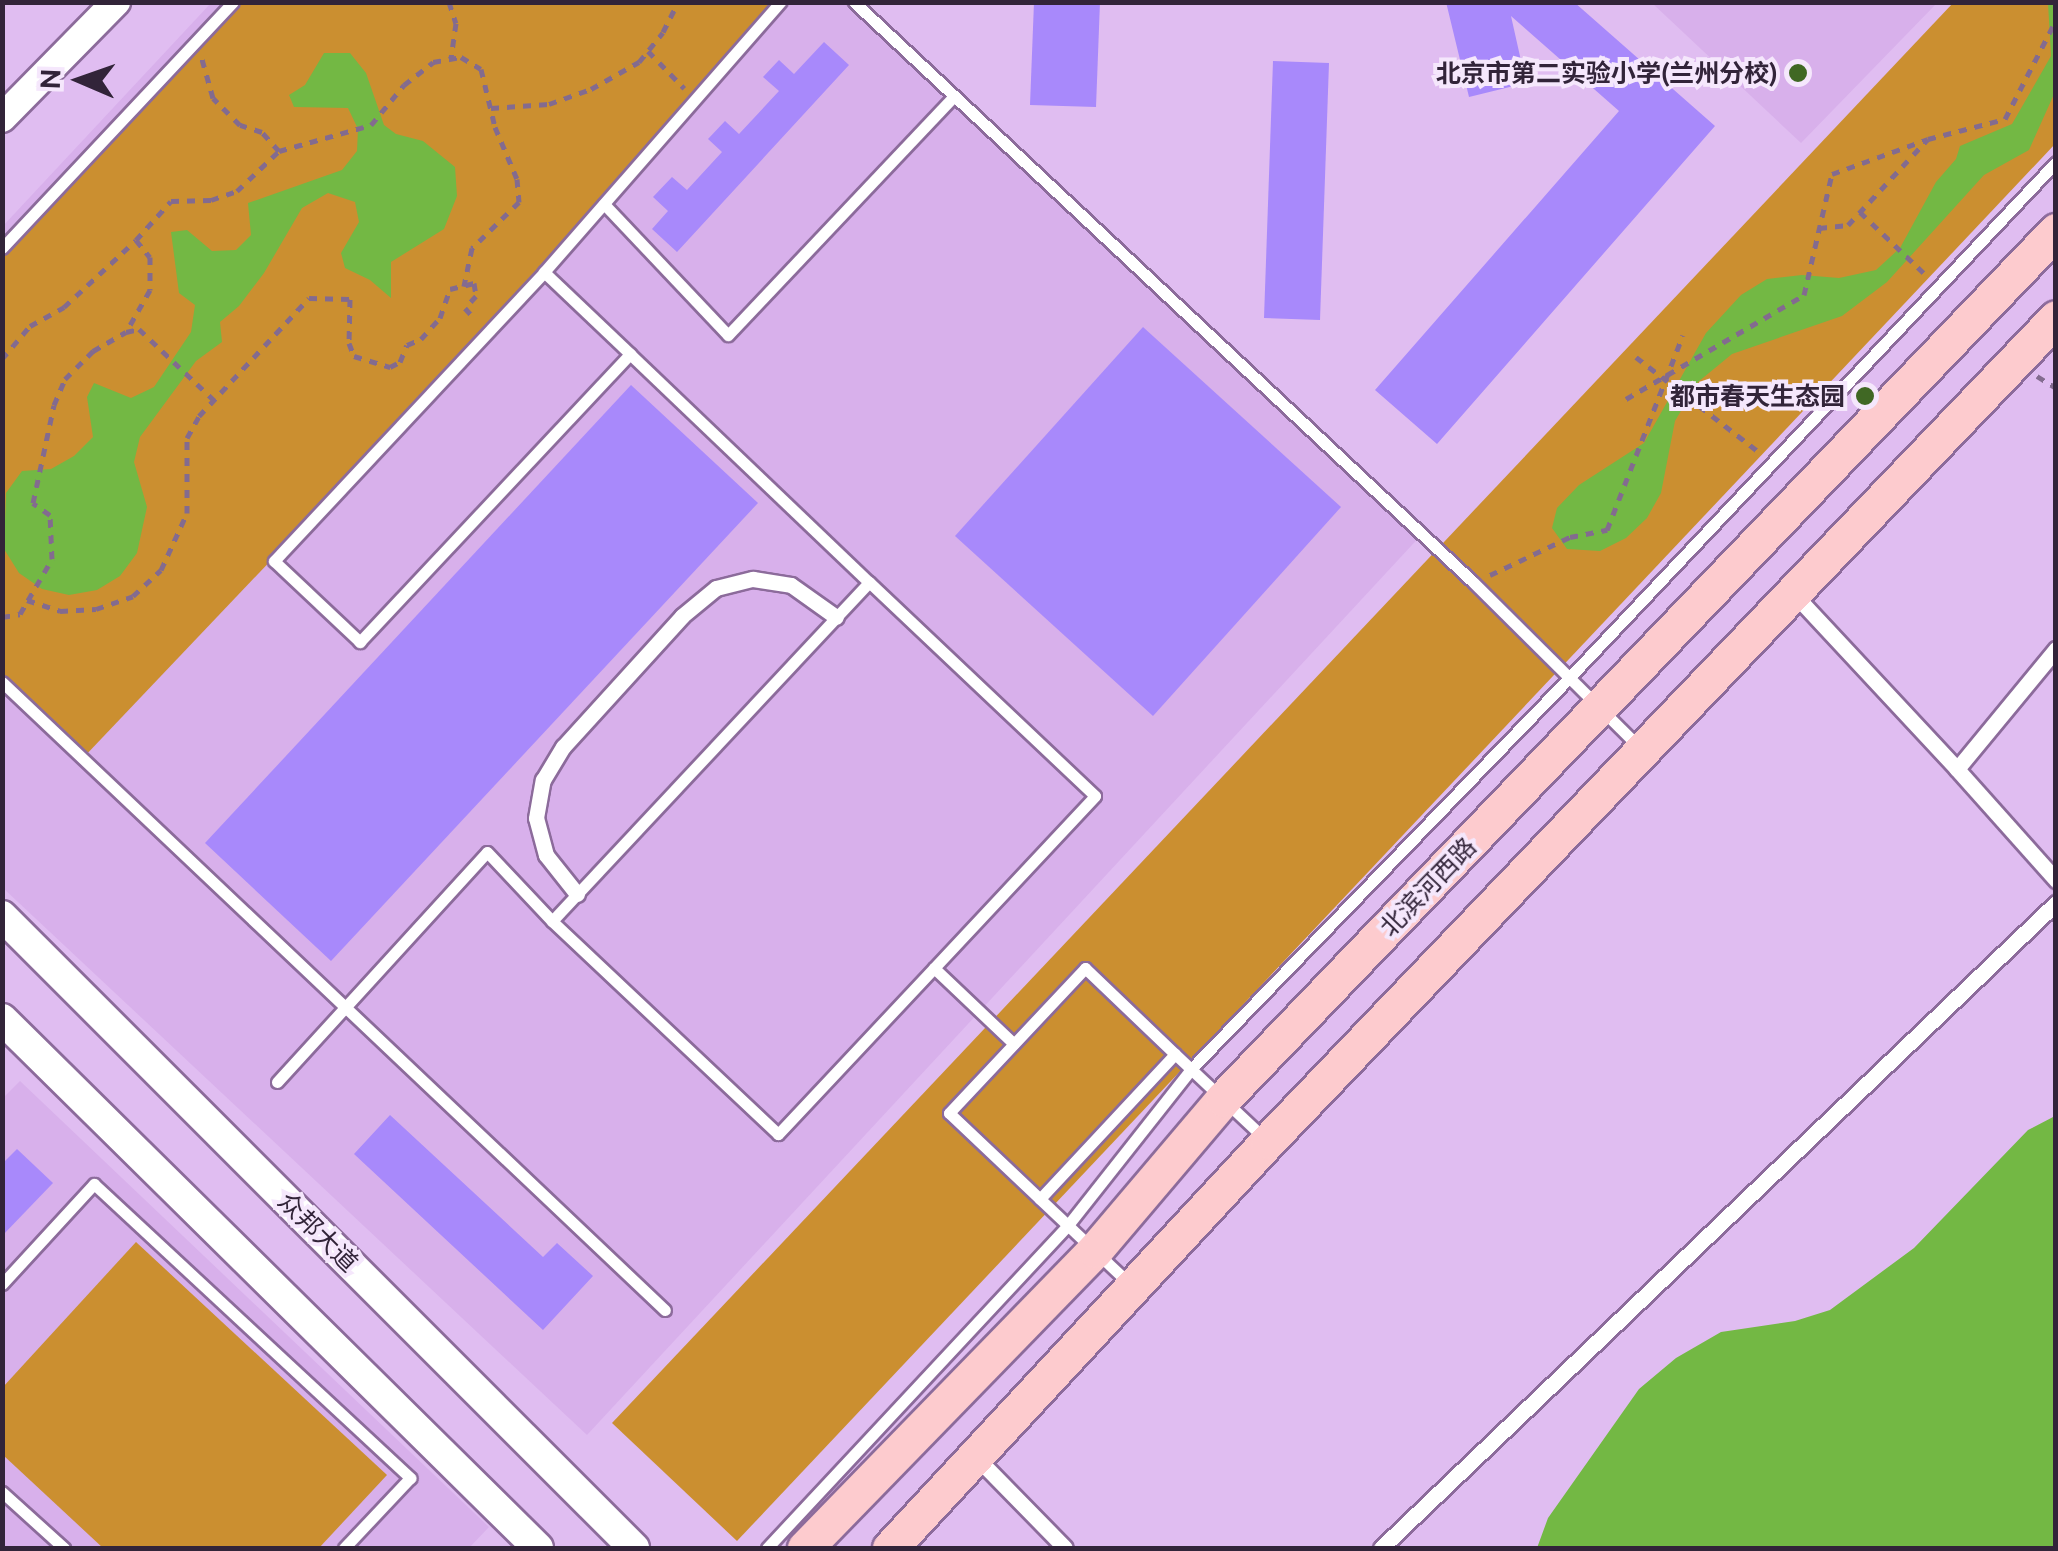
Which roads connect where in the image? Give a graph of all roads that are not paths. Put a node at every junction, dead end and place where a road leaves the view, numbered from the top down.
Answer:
1 (116, 2) edge
2 (233, 2) edge
3 (780, 2) edge
4 (854, 2) edge
5 (953, 96) junction
6 (2, 118) edge
7 (2056, 162) edge
8 (604, 204) junction
9 (2056, 230) edge
10 (2, 248) edge
11 (544, 272) junction
12 (2056, 318) edge
13 (630, 354) junction
14 (869, 582) junction
15 (1794, 594) junction
16 (836, 616) junction
17 (2056, 649) edge
18 (1568, 679) junction
19 (2, 682) edge
20 (1601, 710) junction
21 (1644, 752) junction
22 (1957, 769) junction
23 (2056, 880) edge
24 (577, 894) junction
25 (2056, 903) edge
26 (2, 916) edge
27 (552, 921) junction
28 (934, 968) junction
29 (345, 1007) junction
30 (2, 1019) edge
31 (1014, 1044) junction
32 (1175, 1054) junction
33 (1191, 1068) junction
34 (277, 1082) dead end
35 (1223, 1098) junction
36 (1268, 1141) junction
37 (1040, 1198) junction
38 (1068, 1225) junction
39 (1095, 1250) junction
40 (2, 1284) edge
41 (1132, 1285) junction
42 (666, 1310) dead end
43 (976, 1458) junction
44 (2, 1492) edge
45 (64, 1548) edge
46 (344, 1548) edge
47 (538, 1548) edge
48 (634, 1548) edge
49 (767, 1548) edge
50 (805, 1548) edge
51 (890, 1548) edge
52 (1065, 1548) edge
53 (1381, 1548) edge

1 - 6 street
2 - 10 lane
3 - 8 lane
4 - 5 lane
5 - 8 lane
5 - 18 lane
7 - 18 lane
8 - 11 lane
9 - 20 main road, 北滨河西路
11 - 13 lane
11 - 13 lane
12 - 15 main road
13 - 14 lane
14 - 16 lane
14 - 28 lane
15 - 21 main road
15 - 22 street
16 - 24 lane
16 - 24 street
17 - 22 street
18 - 20 lane
18 - 33 lane
19 - 29 lane
20 - 21 lane
20 - 35 main road, 北滨河西路
21 - 36 main road
22 - 23 street
24 - 27 lane
25 - 53 street
26 - 48 main road, 众邦大道
27 - 28 lane
27 - 29 lane
28 - 31 lane
29 - 34 lane
29 - 42 lane
30 - 47 main road
31 - 32 lane
31 - 37 lane
32 - 33 lane
32 - 37 lane
33 - 35 lane
33 - 38 lane
35 - 36 lane
35 - 39 main road, 北滨河西路
36 - 41 main road
37 - 38 lane
38 - 39 lane
38 - 49 lane
39 - 41 lane
39 - 50 main road, 北滨河西路
40 - 46 lane
41 - 43 main road
43 - 51 main road
43 - 52 street
44 - 45 lane

